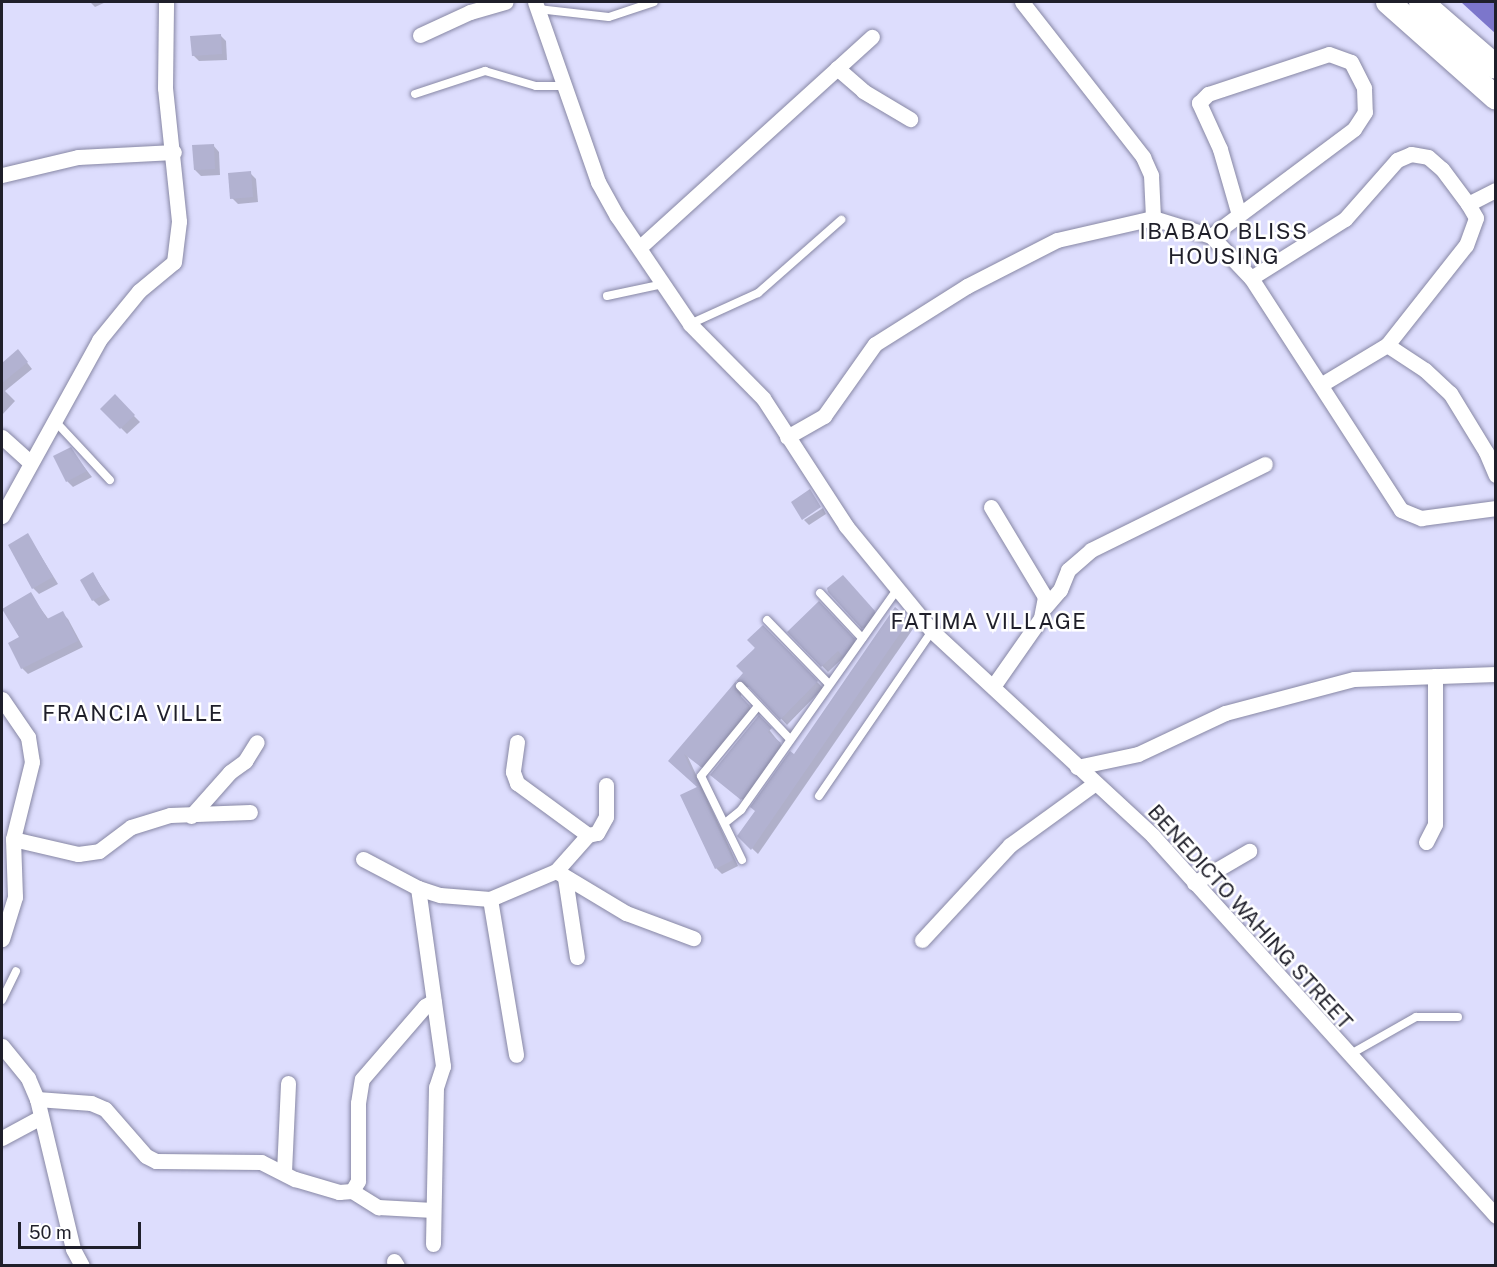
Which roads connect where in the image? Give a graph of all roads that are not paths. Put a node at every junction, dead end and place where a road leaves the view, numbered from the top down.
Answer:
1 (166, 2) edge
2 (506, 2) edge
3 (654, 2) edge
4 (1022, 2) edge
5 (1388, 2) edge
6 (536, 5) edge
7 (1419, 10) edge
8 (420, 35) dead end
9 (872, 37) dead end
10 (1496, 67) edge
11 (837, 68) junction
12 (564, 86) junction
13 (415, 93) dead end
14 (1496, 98) edge
15 (910, 119) dead end
16 (174, 152) junction
17 (2, 175) edge
18 (1496, 190) edge
19 (1468, 204) junction
20 (1239, 215) junction
21 (1153, 218) junction
22 (842, 220) dead end
23 (1211, 236) junction
24 (640, 247) junction
25 (1251, 278) junction
26 (663, 284) junction
27 (607, 296) dead end
28 (690, 324) junction
29 (1387, 345) junction
30 (1323, 384) junction
31 (53, 420) junction
32 (2, 437) edge
33 (787, 437) junction
34 (29, 461) junction
35 (1265, 464) dead end
36 (1496, 476) edge
37 (110, 480) dead end
38 (991, 507) dead end
39 (1496, 508) edge
40 (2, 516) edge
41 (897, 590) junction
42 (820, 593) dead end
43 (1045, 607) junction
44 (767, 620) dead end
45 (932, 631) junction
46 (862, 638) junction
47 (1496, 674) edge
48 (1436, 676) junction
49 (829, 684) junction
50 (994, 685) junction
51 (740, 686) dead end
52 (2, 699) edge
53 (758, 706) junction
54 (789, 738) junction
55 (257, 742) dead end
56 (517, 742) dead end
57 (1077, 767) junction
58 (1094, 784) junction
59 (606, 785) dead end
60 (819, 796) dead end
61 (250, 812) dead end
62 (190, 816) junction
63 (725, 823) junction
64 (588, 835) junction
65 (13, 839) junction
66 (1426, 842) dead end
67 (1249, 851) dead end
68 (363, 859) dead end
69 (742, 860) dead end
70 (561, 874) junction
71 (1194, 883) junction
72 (418, 888) junction
73 (490, 899) junction
74 (693, 938) dead end
75 (2, 939) edge
76 (922, 940) dead end
77 (577, 957) dead end
78 (16, 970) dead end
79 (2, 1000) edge
80 (435, 1001) junction
81 (1458, 1017) dead end
82 (2, 1046) edge
83 (516, 1055) dead end
84 (1348, 1055) junction
85 (288, 1083) dead end
86 (37, 1100) junction
87 (41, 1117) junction
88 (2, 1138) edge
89 (284, 1172) junction
90 (352, 1191) junction
91 (433, 1210) junction
92 (1496, 1216) edge
93 (433, 1244) dead end
94 (82, 1266) edge

1 - 16 street
2 - 8 street
3 - 6 lane
4 - 21 street
5 - 7 main road
6 - 12 street, BENEDICTO WAHING STREET
7 - 10 main road
7 - 14 main road
9 - 11 street
11 - 15 street
11 - 24 street
12 - 13 lane
12 - 24 street, BENEDICTO WAHING STREET
16 - 17 street
16 - 31 street
18 - 19 street
19 - 25 street
19 - 29 street
20 - 20 street
20 - 23 street
21 - 23 street
21 - 33 street
22 - 28 lane
23 - 25 street
24 - 26 street, BENEDICTO WAHING STREET
25 - 30 street
26 - 27 lane
26 - 28 street, BENEDICTO WAHING STREET
28 - 33 street, BENEDICTO WAHING STREET
29 - 30 street
29 - 36 street
30 - 39 street
31 - 34 street
31 - 37 lane
32 - 34 street
33 - 41 street, BENEDICTO WAHING STREET
34 - 40 street
35 - 43 street
38 - 43 street
41 - 45 street, BENEDICTO WAHING STREET
41 - 46 lane
42 - 46 lane
43 - 50 street
44 - 49 lane
45 - 50 street, BENEDICTO WAHING STREET
45 - 60 lane
46 - 49 lane
47 - 48 street
48 - 57 street
48 - 66 street
49 - 54 lane
50 - 57 street, BENEDICTO WAHING STREET
51 - 53 lane
52 - 65 street
53 - 54 lane
53 - 63 lane
54 - 63 lane
55 - 62 street
56 - 64 street
57 - 58 street, BENEDICTO WAHING STREET
58 - 71 street, BENEDICTO WAHING STREET
58 - 76 street
59 - 64 street
61 - 62 street
62 - 65 street
63 - 69 lane
64 - 70 street
65 - 75 street
67 - 71 street
68 - 72 street
70 - 73 street
70 - 74 street
70 - 77 street
71 - 84 street, BENEDICTO WAHING STREET
72 - 73 street
72 - 80 street
73 - 83 street
78 - 79 lane
80 - 90 street
80 - 91 street
81 - 84 lane
82 - 86 street
84 - 92 street, BENEDICTO WAHING STREET
85 - 89 street
86 - 87 street
86 - 89 street
87 - 88 street
87 - 94 street
89 - 90 street
90 - 91 street
91 - 93 street

